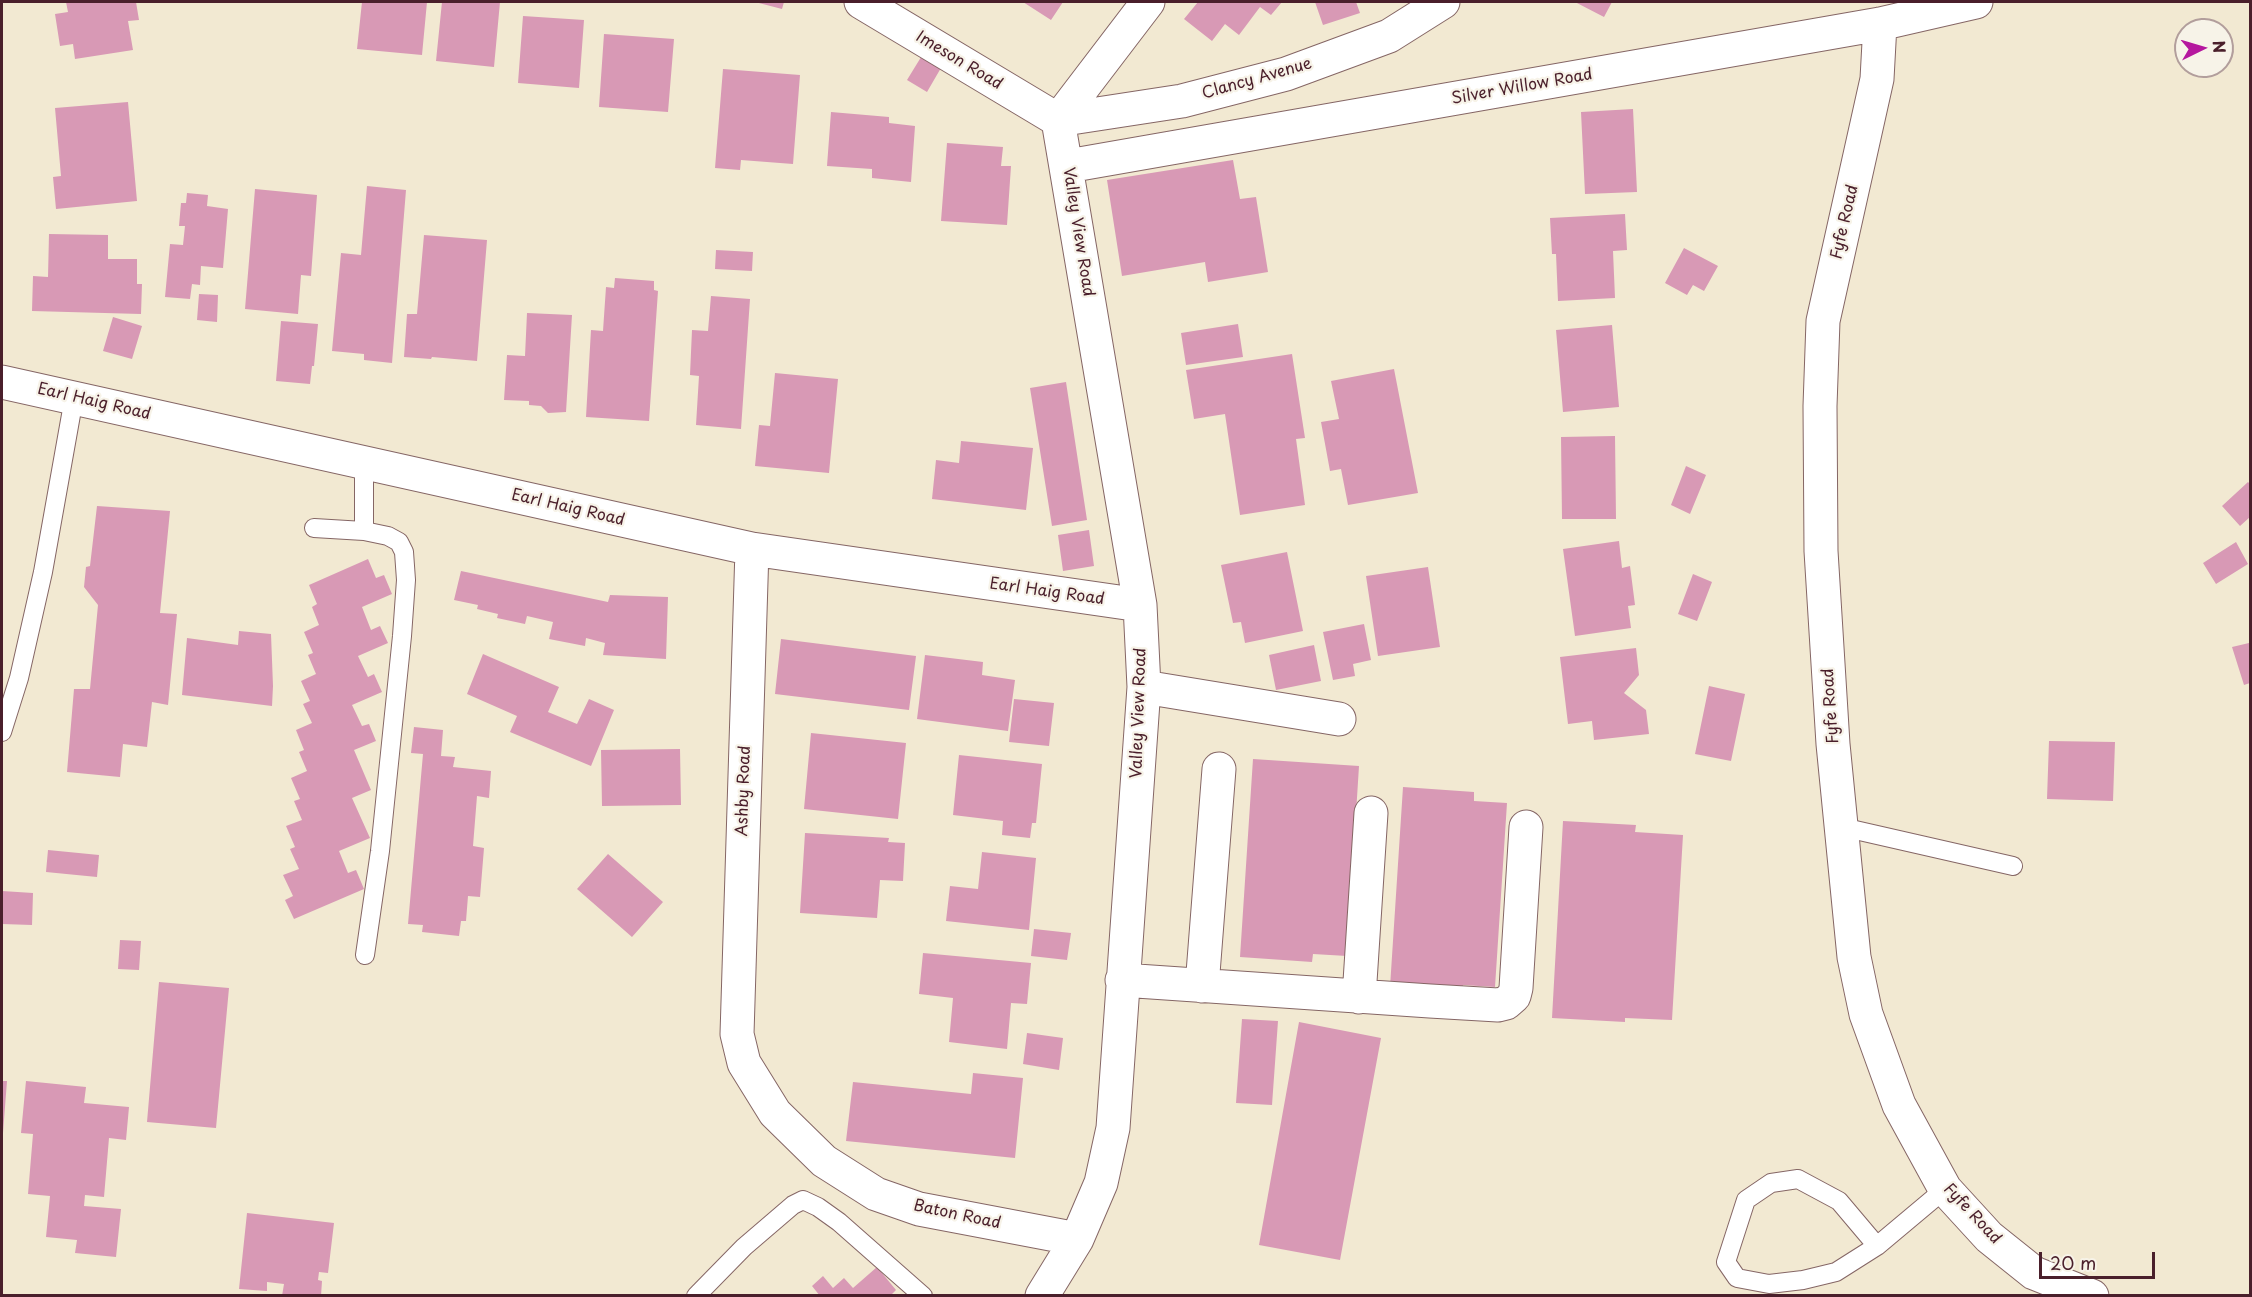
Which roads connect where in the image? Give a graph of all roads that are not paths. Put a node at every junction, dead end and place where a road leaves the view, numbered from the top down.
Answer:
1 (861, 2) edge
2 (1148, 2) edge
3 (1443, 2) edge
4 (1976, 2) edge
5 (1880, 24) junction
6 (1058, 120) junction
7 (1068, 166) junction
8 (2, 382) edge
9 (74, 398) junction
10 (364, 462) junction
11 (314, 528) dead end
12 (364, 531) junction
13 (752, 549) junction
14 (1140, 605) junction
15 (1144, 687) junction
16 (1339, 719) dead end
17 (2, 732) edge
18 (1219, 769) dead end
19 (1371, 813) dead end
20 (1526, 827) dead end
21 (1842, 827) junction
22 (2013, 866) dead end
23 (364, 955) dead end
24 (1122, 980) junction
25 (1202, 986) junction
26 (1359, 997) junction
27 (737, 1034) joint
28 (1945, 1189) junction
29 (1077, 1239) junction
30 (1877, 1246) junction
31 (696, 1296) edge
32 (923, 1296) edge
33 (1042, 1296) edge
34 (2092, 1296) edge

1 - 6 street, Imeson Road
2 - 6 street
3 - 6 street, Clancy Avenue
4 - 5 street, Silver Willow Road
5 - 7 street, Silver Willow Road
5 - 21 street, Fyfe Road
6 - 7 street, Valley View Road
7 - 14 street, Valley View Road
8 - 9 street, Earl Haig Road
9 - 10 street, Earl Haig Road
9 - 17 lane
10 - 12 lane
10 - 13 street, Earl Haig Road
11 - 12 lane
12 - 23 lane
13 - 14 street, Earl Haig Road
13 - 27 street, Ashby Road
14 - 15 street, Valley View Road
15 - 16 street
15 - 24 street, Valley View Road
18 - 25 street
19 - 26 street
20 - 26 street
21 - 22 lane
21 - 28 street, Fyfe Road
24 - 25 street
24 - 29 street, Valley View Road
25 - 26 street
27 - 29 street, Baton Road
28 - 30 lane
28 - 34 street, Fyfe Road
29 - 33 street, Valley View Road
30 - 30 lane
31 - 32 lane

